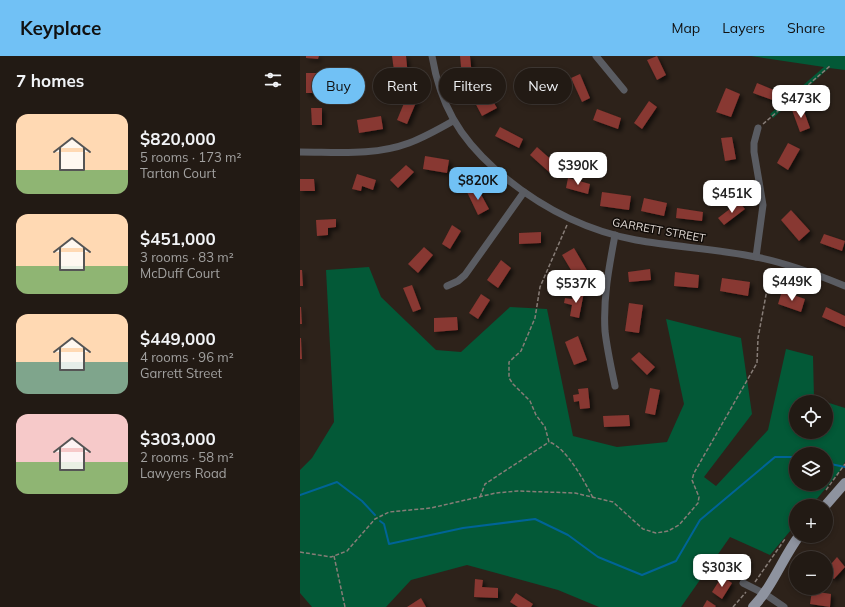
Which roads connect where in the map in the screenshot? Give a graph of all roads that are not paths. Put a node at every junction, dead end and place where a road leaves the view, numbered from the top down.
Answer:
1 (432, 56) edge
2 (596, 56) edge
3 (624, 90) dead end
4 (453, 121) junction
5 (758, 128) road end
6 (300, 152) edge
7 (524, 192) junction
8 (615, 235) junction
9 (756, 257) junction
10 (447, 286) dead end
11 (845, 286) edge
12 (615, 386) dead end
13 (845, 483) edge
14 (825, 499) edge
15 (795, 543) edge
16 (743, 583) dead end
17 (766, 594) junction
18 (753, 607) edge
19 (784, 607) edge

1 - 4 street, GARRETT STREET
2 - 3 street
4 - 6 street
4 - 7 street, GARRETT STREET
5 - 9 street
7 - 8 street, GARRETT STREET
7 - 10 street
8 - 9 street, GARRETT STREET
8 - 12 street
9 - 11 street, GARRETT STREET
13 - 14 main road
15 - 17 main road
16 - 17 street
17 - 18 main road
17 - 19 street

